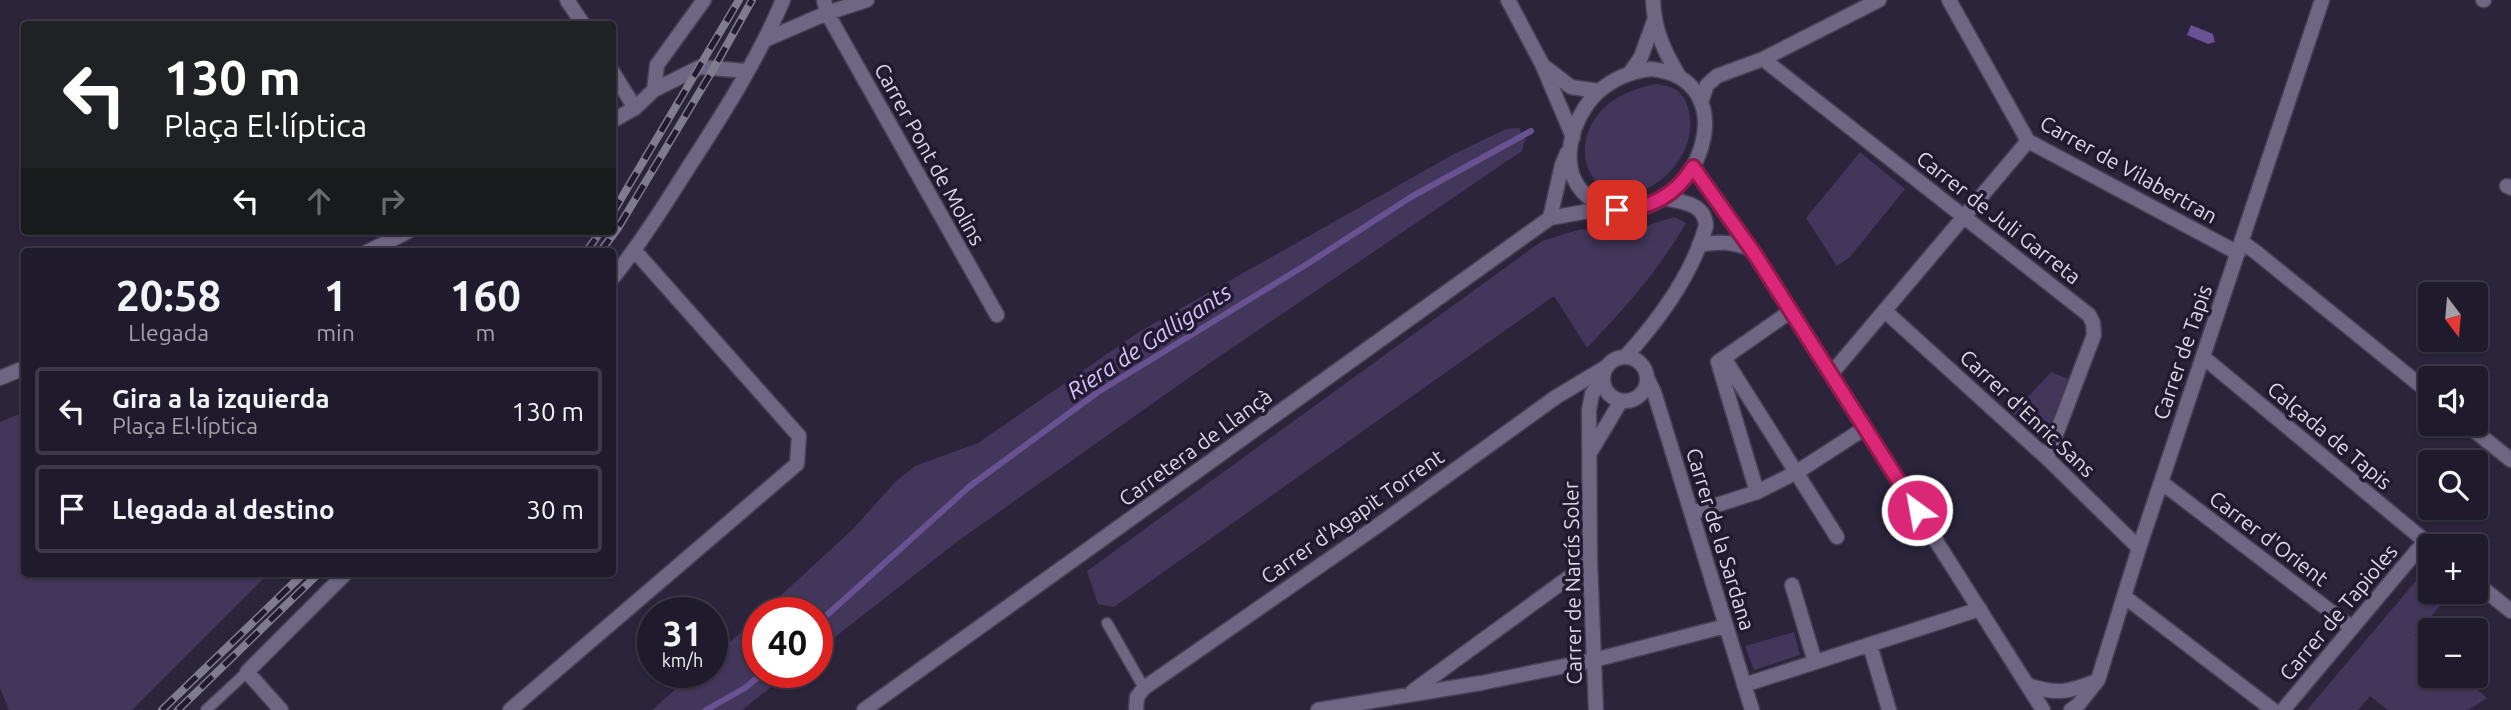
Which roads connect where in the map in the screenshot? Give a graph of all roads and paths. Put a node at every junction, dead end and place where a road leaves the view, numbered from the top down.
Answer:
1 (567, 0) edge
2 (704, 0) edge
3 (783, 0) edge
4 (867, 0) edge
5 (1508, 0) edge
6 (1653, 0) edge
7 (1879, 0) edge
8 (1949, 0) edge
9 (2322, 0) edge
10 (825, 7) edge
11 (581, 21) edge
12 (1654, 21) junction
13 (767, 39) junction
14 (1763, 59) junction
15 (1542, 64) junction
16 (746, 71) junction
17 (1630, 74) junction
18 (1679, 76) junction
19 (616, 77) edge
20 (654, 90) junction
21 (1599, 92) junction
22 (1700, 102) junction
23 (635, 108) junction
24 (616, 119) edge
25 (2028, 141) junction
26 (1571, 143) junction
27 (1693, 167) junction
28 (1663, 198) junction
29 (1606, 208) junction
30 (1963, 216) junction
31 (1550, 218) junction
32 (400, 235) edge
33 (1699, 246) junction
34 (2240, 247) junction
35 (375, 248) edge
36 (1751, 249) junction
37 (635, 251) junction
38 (616, 274) edge
39 (1791, 311) junction
40 (1885, 311) junction
41 (997, 315) dead end
42 (1625, 357) junction
43 (2203, 357) junction
44 (1724, 358) junction
45 (21, 369) edge
46 (1605, 372) junction
47 (1831, 374) junction
48 (0, 378) edge
49 (1647, 380) junction
50 (2418, 383) edge
51 (1621, 401) junction
52 (1865, 428) junction
53 (2481, 436) edge
54 (1590, 456) junction
55 (2047, 457) junction
56 (2511, 460) edge
57 (1797, 472) junction
58 (2161, 482) junction
59 (1757, 492) junction
60 (1692, 513) junction
61 (2418, 535) edge
62 (1837, 537) dead end
63 (2139, 548) junction
64 (2418, 554) edge
65 (1590, 562) junction
66 (342, 577) edge
67 (1792, 585) dead end
68 (2488, 593) edge
69 (2125, 597) junction
70 (1980, 609) junction
71 (2511, 611) edge
72 (1107, 623) dead end
73 (1726, 626) junction
74 (2351, 627) junction
75 (1870, 645) junction
76 (1594, 660) junction
77 (1815, 662) junction
78 (247, 671) junction
79 (2098, 680) junction
80 (1744, 685) junction
81 (2028, 685) junction
82 (1144, 688) junction
83 (1409, 695) junction
84 (206, 710) edge
85 (281, 710) edge
86 (510, 710) edge
87 (864, 710) edge
88 (1136, 710) edge
89 (1318, 710) edge
90 (1596, 710) edge
91 (1752, 710) edge
92 (1889, 710) edge
93 (2043, 710) edge
94 (2071, 710) edge
95 (2273, 710) edge
96 (2283, 710) edge

1 - 11 street
2 - 20 street
3 - 13 street
4 - 10 street
5 - 15 street
6 - 12 street
7 - 14 street
8 - 25 street, Carrer de Vilabertran
9 - 34 street, Carrer de Tapis
10 - 13 street
10 - 41 street, Carrer Pont de Molins
12 - 17 street
12 - 18 street
13 - 16 street
14 - 22 street
14 - 30 street, Carrer de Juli Garreta
15 - 21 street
15 - 26 street
16 - 20 street
16 - 37 street
17 - 18 street
17 - 21 street
18 - 22 street
19 - 23 street
20 - 23 street
21 - 26 street
22 - 27 street
23 - 24 street
25 - 30 street
25 - 34 street, Carrer de Vilabertran
26 - 29 street
26 - 31 street
27 - 28 street
27 - 36 street
28 - 29 street
28 - 33 street
29 - 31 street, Carretera de Llançà
30 - 40 street
30 - 55 street, Carrer de Juli Garreta
31 - 87 street, Carretera de Llançà
32 - 35 street
33 - 36 street
33 - 42 street
34 - 43 street, Carrer de Tapis
34 - 50 street, Carrer de Vilabertran
36 - 39 street
37 - 38 street
37 - 86 street
39 - 44 street
39 - 47 street
40 - 47 street
40 - 55 street, Carrer d'Enric Sans
42 - 46 street
42 - 49 street
43 - 58 street, Carrer de Tapis
43 - 61 street, Calçada de Tapis
44 - 57 street
44 - 59 street
45 - 48 street
46 - 51 street
46 - 54 street, Carrer de Narcís Soler
46 - 82 street, Carrer d'Agapit Torrent
47 - 52 street
49 - 51 street
49 - 60 street, Carrer de la Sardana
51 - 54 street, Carrer de Narcís Soler
52 - 57 street
52 - 70 street
53 - 56 street
54 - 65 street, Carrer de Narcís Soler
55 - 63 street, Carrer d'Enric Sans
57 - 59 street
57 - 62 street
58 - 63 street, Carrer de Tapis
58 - 74 street, Carrer d'Orient
59 - 60 street
60 - 73 street, Carrer de la Sardana
63 - 69 street, Carrer de Tapis
64 - 74 street, Carrer de Tapioles
65 - 76 street, Carrer de Narcís Soler
65 - 83 street
66 - 78 street
67 - 77 street
68 - 71 street
69 - 79 street, Carrer de Tapis
69 - 95 street
70 - 75 street
70 - 81 street
72 - 82 lane
73 - 76 street
73 - 80 street, Carrer de la Sardana
74 - 96 street, Carrer de Tapioles
75 - 77 street
75 - 92 street
76 - 83 street
76 - 90 street, Carrer de Narcís Soler
77 - 80 street
78 - 84 lane
78 - 85 street
79 - 81 street
79 - 94 street, Carrer de Tapis
80 - 91 street, Carrer de la Sardana
81 - 93 street
82 - 88 street
83 - 89 street

